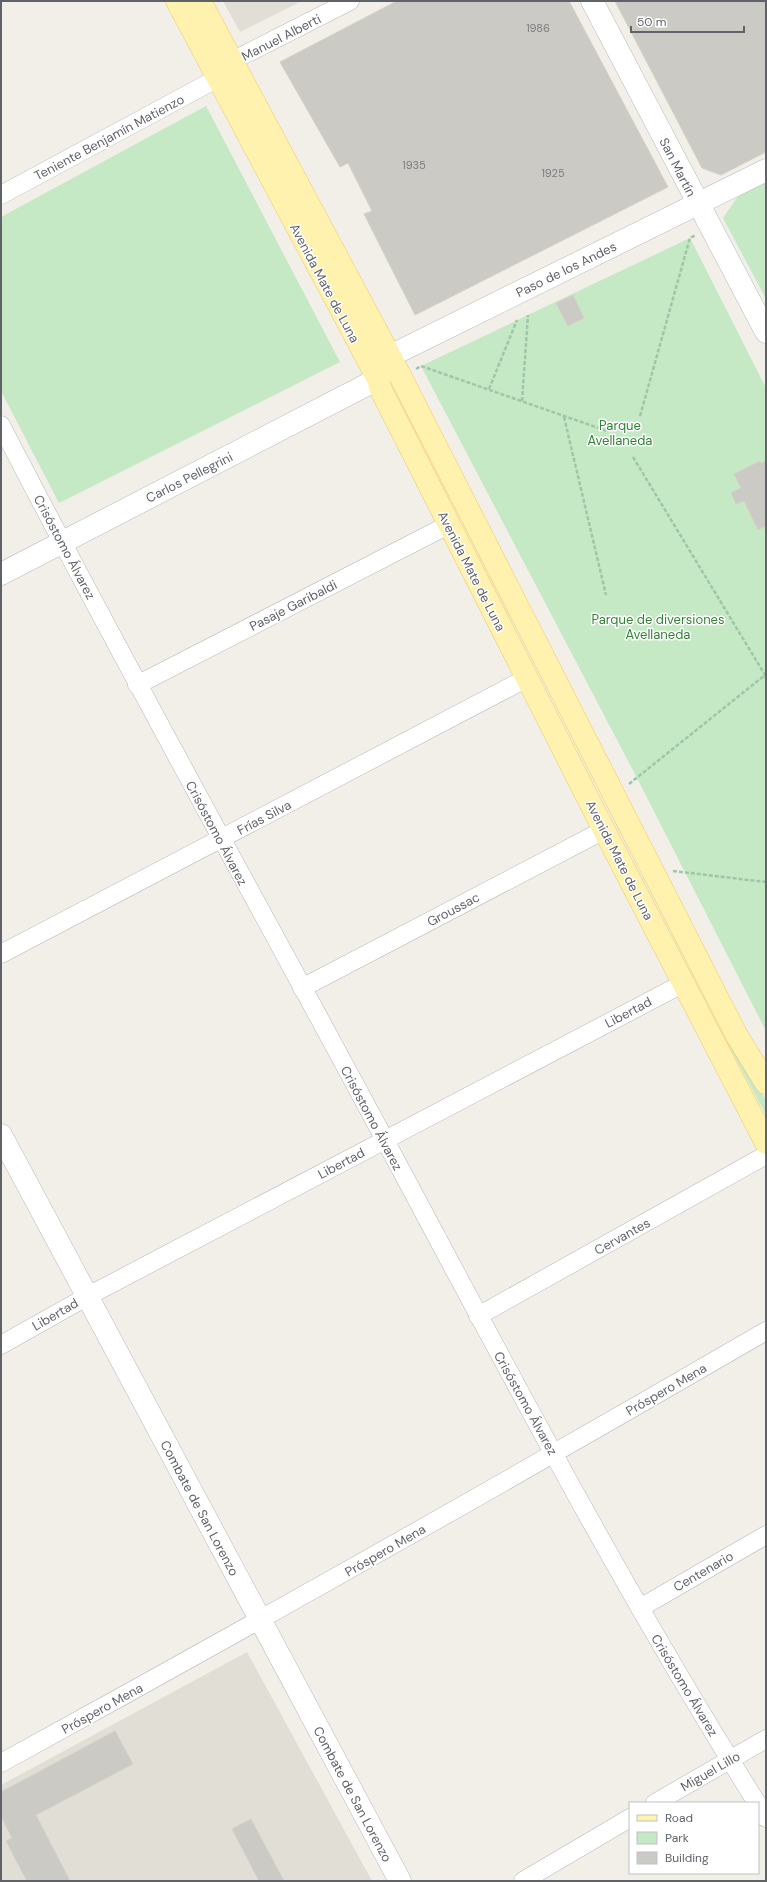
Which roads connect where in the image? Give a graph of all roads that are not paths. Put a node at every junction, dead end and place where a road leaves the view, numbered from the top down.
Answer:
1 (177, 1) edge
2 (200, 1) edge
3 (350, 1) edge
4 (592, 1) edge
5 (232, 61) junction
6 (218, 78) junction
7 (766, 170) edge
8 (1, 195) edge
9 (698, 204) junction
10 (766, 332) edge
11 (390, 356) junction
12 (378, 379) junction
13 (1, 425) edge
14 (448, 525) junction
15 (62, 543) junction
16 (1, 574) edge
17 (527, 678) junction
18 (137, 685) junction
19 (604, 830) junction
20 (221, 840) junction
21 (1, 954) edge
22 (684, 983) junction
23 (302, 988) junction
24 (766, 1083) edge
25 (1, 1135) edge
26 (385, 1140) junction
27 (766, 1143) edge
28 (766, 1155) edge
29 (88, 1296) junction
30 (478, 1316) junction
31 (766, 1331) edge
32 (1, 1345) edge
33 (554, 1454) junction
34 (766, 1535) edge
35 (640, 1608) junction
36 (260, 1621) junction
37 (766, 1739) edge
38 (729, 1759) junction
39 (1, 1763) edge
40 (657, 1802) edge
41 (756, 1802) edge
42 (759, 1807) edge
43 (766, 1818) edge
44 (629, 1819) edge
45 (400, 1881) edge
46 (523, 1881) edge

1 - 6 main road, Avenida Mate de Luna
2 - 5 main road, Avenida Mate de Luna
3 - 5 street, Manuel Alberti
4 - 9 street, San Martín
5 - 11 main road, Avenida Mate de Luna
6 - 8 street, Teniente Benjamín Matienzo
6 - 12 main road, Avenida Mate de Luna
7 - 9 street, Paso de los Andes
9 - 10 street, San Martín
9 - 11 street, Paso de los Andes
11 - 12 street
11 - 24 main road, Avenida Mate de Luna
12 - 14 main road, Avenida Mate de Luna
12 - 15 street, Carlos Pellegrini
13 - 15 street, Crisóstomo Álvarez
14 - 17 main road, Avenida Mate de Luna
14 - 18 street, Pasaje Garibaldi
15 - 16 street, Carlos Pellegrini
15 - 18 street, Crisóstomo Álvarez
17 - 19 main road, Avenida Mate de Luna
17 - 20 street, Frías Silva
18 - 20 street, Crisóstomo Álvarez
19 - 22 main road, Avenida Mate de Luna
19 - 23 street, Groussac
20 - 21 street, Frías Silva
20 - 23 street, Crisóstomo Álvarez
22 - 26 street, Libertad
22 - 27 main road, Avenida Mate de Luna
23 - 26 street, Crisóstomo Álvarez
25 - 29 street, Combate de San Lorenzo
26 - 29 street, Libertad
26 - 30 street, Crisóstomo Álvarez
28 - 30 street, Cervantes
29 - 32 street, Libertad
29 - 36 street, Combate de San Lorenzo
30 - 33 street, Crisóstomo Álvarez
31 - 33 street, Próspero Mena
33 - 35 street, Crisóstomo Álvarez
33 - 36 street, Próspero Mena
34 - 35 street, Centenario
35 - 38 street, Crisóstomo Álvarez
36 - 39 street, Próspero Mena
36 - 45 street, Combate de San Lorenzo
37 - 38 street, Miguel Lillo
38 - 40 street, Miguel Lillo
38 - 41 street, Crisóstomo Álvarez
42 - 43 street, Crisóstomo Álvarez
44 - 46 street

